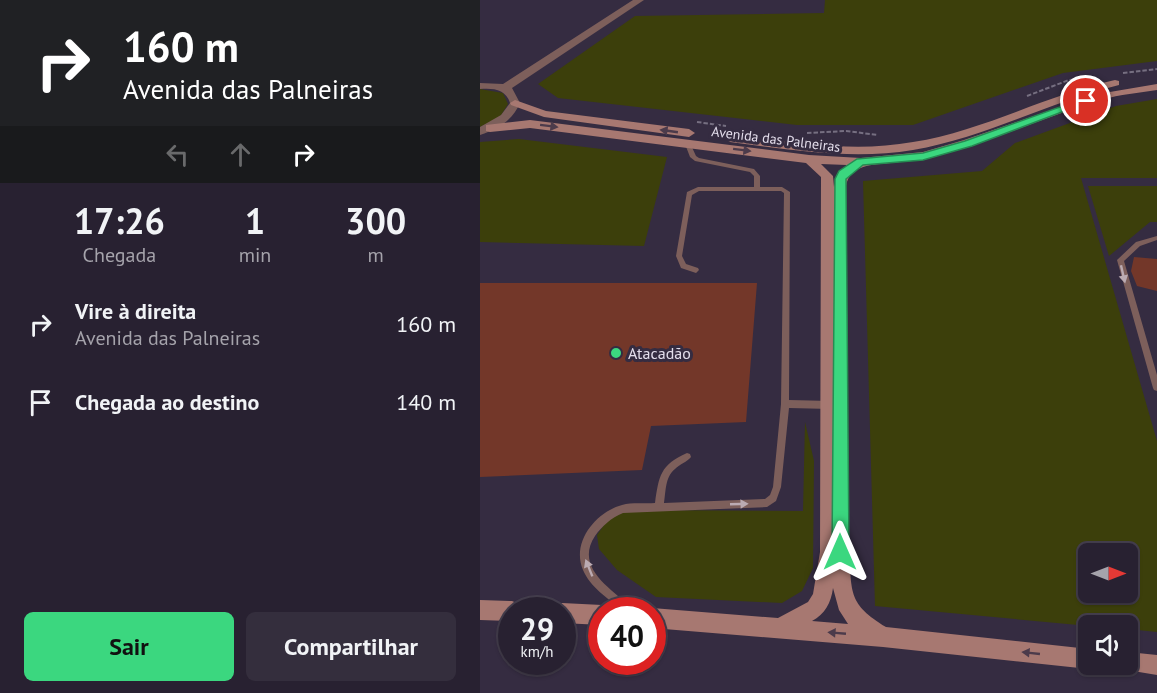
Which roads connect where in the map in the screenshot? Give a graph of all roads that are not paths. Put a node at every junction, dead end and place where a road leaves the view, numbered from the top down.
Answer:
1 (639, 0) edge
2 (1157, 77) edge
3 (480, 86) edge
4 (1157, 87) edge
5 (505, 88) junction
6 (515, 103) junction
7 (485, 129) edge
8 (688, 144) junction
9 (809, 159) junction
10 (861, 162) junction
11 (757, 189) junction
12 (1157, 238) edge
13 (696, 270) dead end
14 (1157, 388) edge
15 (786, 404) junction
16 (833, 405) junction
17 (687, 457) dead end
18 (659, 507) junction
19 (613, 597) edge
20 (480, 610) edge
21 (498, 611) edge
22 (666, 619) edge
23 (778, 629) junction
24 (883, 637) junction
25 (1078, 658) edge
26 (1138, 664) edge
27 (1157, 665) edge

1 - 5 street
2 -> 6 street, Avenida das Palneiras
3 - 5 street
4 - 10 street, Avenida das Palneiras
5 - 6 street
6 - 7 street
7 -> 8 street, Avenida das Palneiras
8 -> 9 street, Avenida das Palneiras
8 - 11 lane
9 - 10 street, Avenida das Palneiras
9 - 16 street
10 - 16 street
11 - 13 lane
11 - 15 lane
12 -> 14 lane
15 - 16 lane
18 -> 15 lane
16 - 23 street
16 - 24 street
17 - 18 lane
19 -> 18 lane
20 - 21 street
22 - 23 street
24 -> 23 street
25 -> 24 street
26 - 27 street

